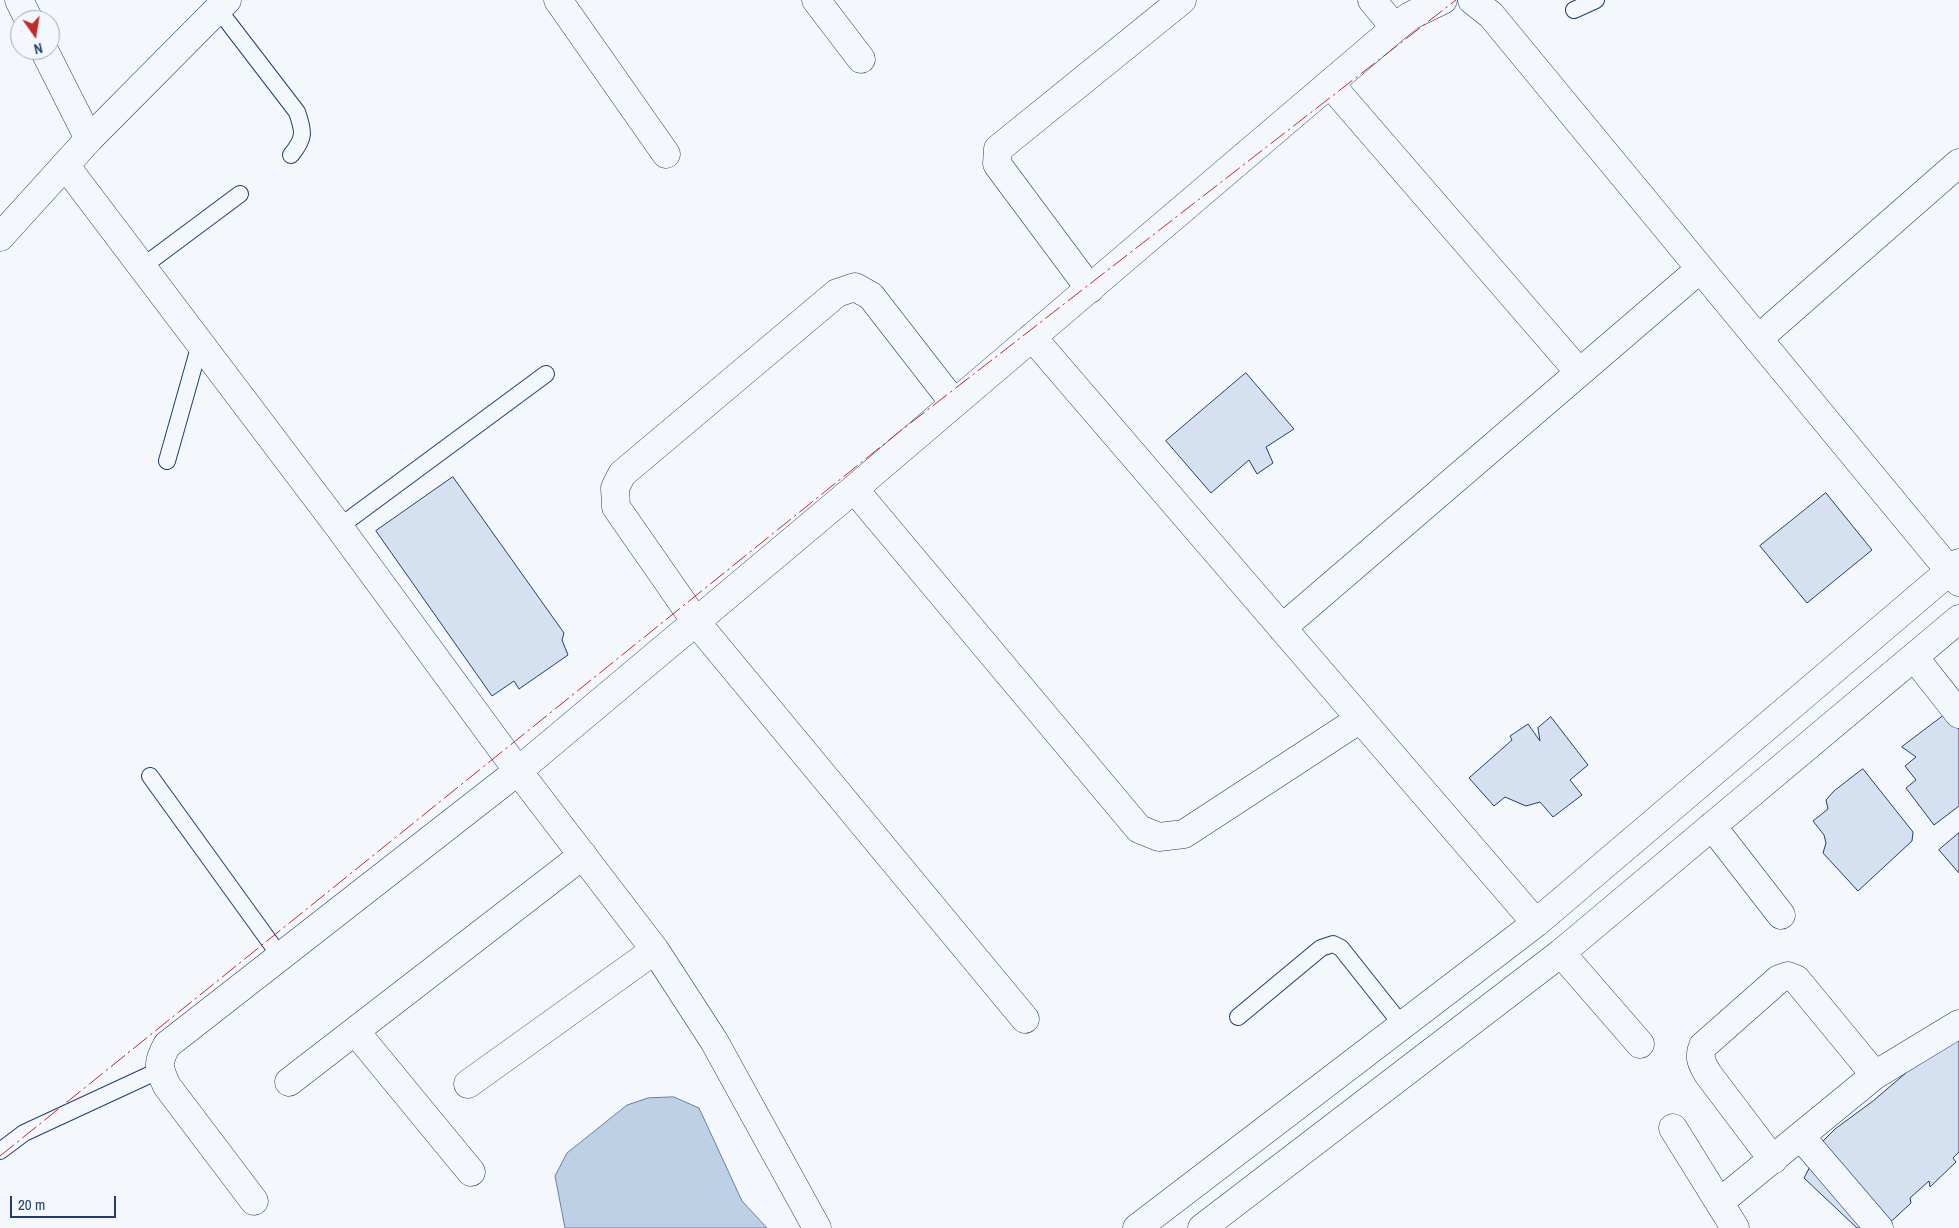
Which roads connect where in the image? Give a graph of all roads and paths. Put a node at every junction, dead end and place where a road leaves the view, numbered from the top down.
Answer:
1 (558, 0) edge
2 (816, 0) edge
3 (1182, 0) edge
4 (1372, 0) edge
5 (1443, 0) edge
6 (1472, 0) edge
7 (1596, 0) edge
8 (223, 5) edge
9 (1574, 10) dead end
10 (1396, 28) junction
11 (862, 59) dead end
12 (49, 60) edge
13 (1330, 84) junction
14 (89, 139) junction
15 (666, 154) dead end
16 (292, 155) dead end
17 (1959, 162) edge
18 (65, 165) junction
19 (240, 194) dead end
20 (0, 237) edge
21 (142, 267) junction
22 (1700, 268) junction
23 (1090, 289) junction
24 (1032, 337) junction
25 (1758, 339) junction
26 (200, 344) junction
27 (1579, 372) junction
28 (546, 374) dead end
29 (954, 403) junction
30 (166, 461) dead end
31 (854, 489) junction
32 (339, 527) junction
33 (1956, 572) edge
34 (1959, 619) edge
35 (696, 622) junction
36 (1282, 628) junction
37 (1914, 657) junction
38 (1959, 714) edge
39 (1360, 719) junction
40 (518, 771) junction
41 (150, 776) dead end
42 (1712, 826) junction
43 (583, 855) junction
44 (1781, 915) dead end
45 (1536, 923) junction
46 (655, 950) junction
47 (1561, 953) junction
48 (280, 956) junction
49 (1238, 1017) dead end
50 (1025, 1019) dead end
51 (1959, 1024) edge
52 (1402, 1025) junction
53 (355, 1031) junction
54 (1640, 1044) dead end
55 (160, 1070) junction
56 (1875, 1075) junction
57 (289, 1082) dead end
58 (468, 1084) dead end
59 (1673, 1128) dead end
60 (1801, 1137) junction
61 (0, 1151) edge
62 (1773, 1160) junction
63 (471, 1172) dead end
64 (254, 1201) dead end
65 (1720, 1202) junction
66 (817, 1228) edge
67 (1136, 1228) edge
68 (1202, 1228) edge
69 (1735, 1228) edge
70 (1879, 1228) edge

1 - 15 street
2 - 11 street
3 - 23 street
4 - 10 street
5 - 10 street
6 - 22 street
7 - 9 lane
8 - 14 street
8 - 16 lane
10 - 13 street
12 - 14 street
13 - 23 street
13 - 27 street
14 - 18 street
17 - 25 street
18 - 20 street
18 - 21 street
19 - 21 lane
21 - 26 street
22 - 25 street
22 - 27 street
23 - 24 street
24 - 29 street
24 - 36 street
25 - 33 street
26 - 30 lane
26 - 32 street
27 - 36 street
28 - 32 lane
29 - 31 street
29 - 35 street
31 - 35 street
31 - 39 street
32 - 40 street
33 - 45 street
34 - 37 street
35 - 40 street
35 - 50 street
36 - 39 street
37 - 38 street
37 - 42 street
39 - 45 street
40 - 43 street
40 - 48 street
41 - 48 lane
42 - 44 street
42 - 47 street
43 - 46 street
43 - 53 street
45 - 52 street
46 - 58 street
46 - 66 street
47 - 54 street
47 - 68 street
48 - 55 street
49 - 52 lane
51 - 56 street
52 - 67 street
53 - 57 street
53 - 63 street
55 - 61 lane
55 - 64 street
56 - 60 street
56 - 62 street
59 - 65 street
60 - 62 street
60 - 70 street
62 - 65 street
65 - 69 street

